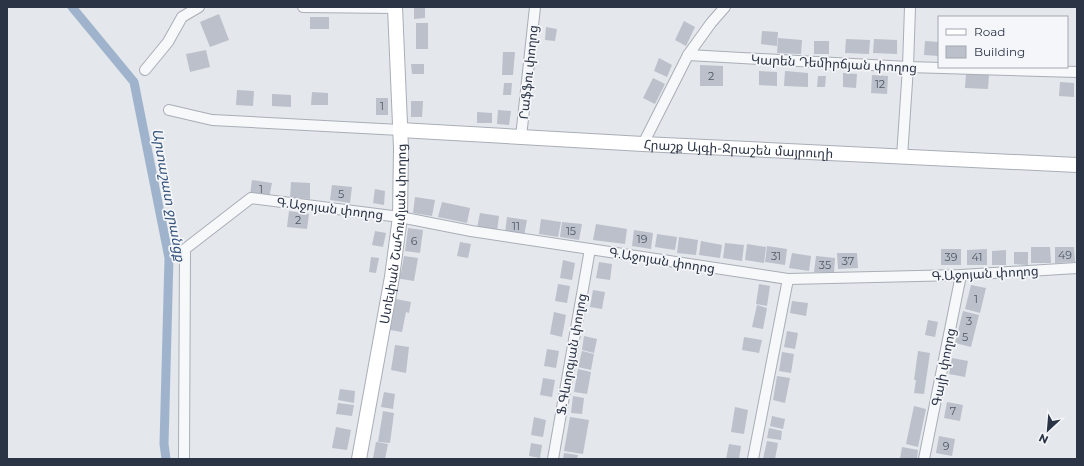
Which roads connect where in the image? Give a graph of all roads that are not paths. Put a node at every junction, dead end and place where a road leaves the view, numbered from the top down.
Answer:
1 (199, 7) edge
2 (303, 7) edge
3 (535, 7) edge
4 (725, 7) edge
5 (910, 7) edge
6 (395, 8) edge
7 (688, 55) junction
8 (908, 67) junction
9 (938, 68) edge
10 (942, 68) edge
11 (145, 70) dead end
12 (1077, 72) edge
13 (169, 110) dead end
14 (400, 130) junction
15 (521, 137) junction
16 (643, 144) junction
17 (902, 157) junction
18 (1077, 165) edge
19 (400, 218) junction
20 (590, 249) junction
21 (1077, 268) edge
22 (961, 274) junction
23 (788, 279) junction
24 (184, 459) edge
25 (359, 459) edge
26 (553, 459) edge
27 (753, 459) edge
28 (924, 459) edge

1 - 11 street
2 - 6 street
3 - 15 street, Րաֆֆու փողոց
4 - 7 street
5 - 8 street
6 - 14 street, Ստեփան Շահումյան փողոց
7 - 8 street, Կարեն Դեմիրճյան փողոց
7 - 16 street
8 - 9 street, Կարեն Դեմիրճյան փողոց
8 - 17 street
10 - 12 street, Կարեն Դեմիրճյան փողոց
13 - 14 street
14 - 15 street, Հրաշք Այգի-Ջրաշեն մայրուղի
14 - 19 street, Ստեփան Շահումյան փողոց
15 - 16 street, Հրաշք Այգի-Ջրաշեն մայրուղի
16 - 17 street, Հրաշք Այգի-Ջրաշեն մայրուղի
17 - 18 street, Հրաշք Այգի-Ջրաշեն մայրուղի
19 - 20 street, Գ.Աջոյան փողոց
19 - 24 street, Գ.Աջոյան փողոց
19 - 25 street, Ստեփան Շահումյան փողոց
20 - 23 street, Գ.Աջոյան փողոց
20 - 26 street, Ֆ.Գևորգյան փողոց
21 - 22 street, Գ.Աջոյան փողոց
22 - 23 street, Գ.Աջոյան փողոց
22 - 28 street, Գայի փողոց
23 - 27 street

